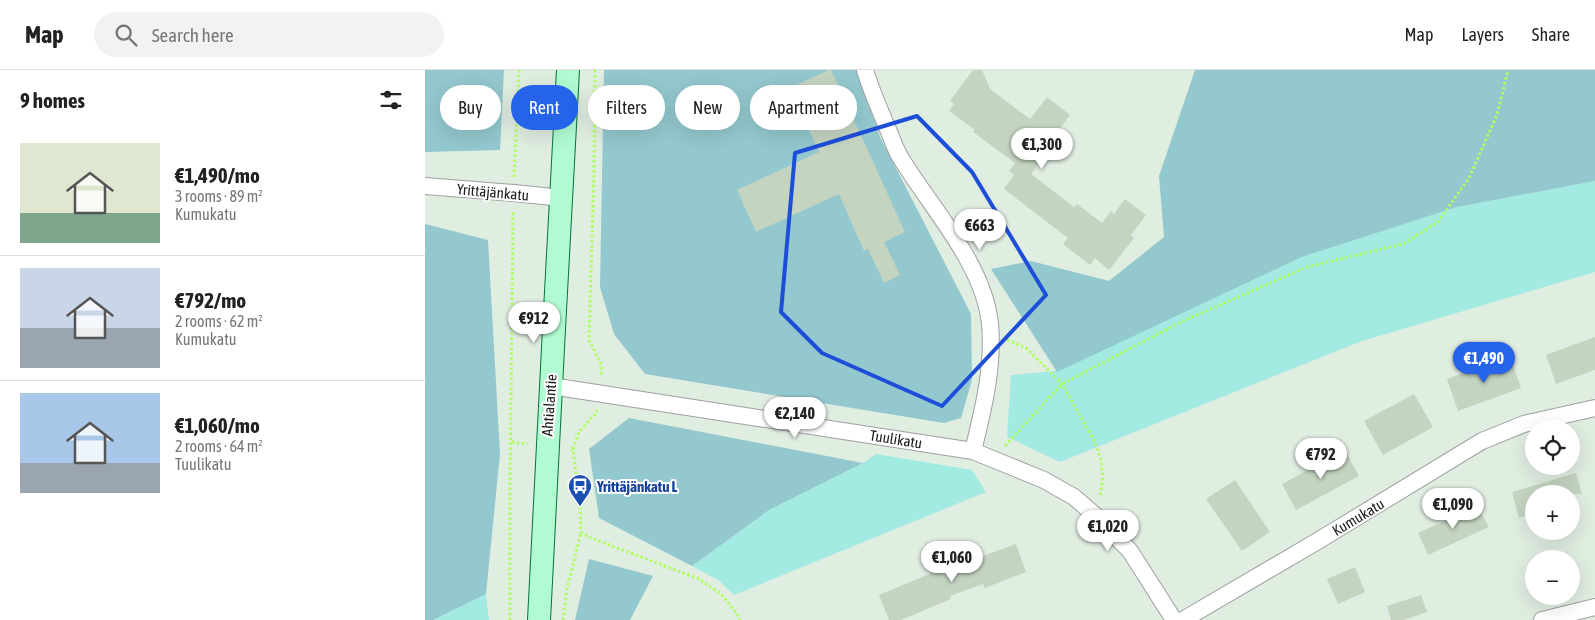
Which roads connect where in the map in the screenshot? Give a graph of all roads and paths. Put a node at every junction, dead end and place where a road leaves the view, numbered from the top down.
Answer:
1 (519, 70) edge
2 (568, 70) edge
3 (595, 70) edge
4 (865, 70) edge
5 (1508, 70) edge
6 (425, 186) edge
7 (514, 193) junction
8 (562, 198) junction
9 (991, 341) junction
10 (1062, 384) junction
11 (551, 386) junction
12 (600, 393) junction
13 (1595, 408) edge
14 (512, 442) junction
15 (547, 446) junction
16 (573, 450) junction
17 (973, 451) junction
18 (993, 460) junction
19 (1096, 516) junction
20 (581, 532) junction
21 (1595, 608) edge
22 (510, 620) edge
23 (539, 620) edge
24 (563, 620) edge
25 (740, 620) edge
26 (1174, 620) edge
27 (1183, 620) edge
28 (1542, 620) edge

1 - 7 path
2 - 8 main road, Ahtialantie
3 - 12 path
4 - 9 street
5 - 10 path
6 - 7 street, Yrittäjänkatu
7 - 8 street, Yrittäjänkatu
7 - 14 path
8 - 11 main road, Ahtialantie
9 - 10 path
9 - 17 street
10 - 18 path
10 - 19 path
11 - 12 street, Tuulikatu
11 - 15 main road, Ahtialantie
12 - 16 path
12 - 17 street, Tuulikatu
13 - 27 street, Kumukatu
14 - 15 path
14 - 22 path
15 - 16 path
15 - 23 main road, Ahtialantie
16 - 20 path
17 - 18 street, Tuulikatu
18 - 19 street, Tuulikatu
19 - 26 street, Tuulikatu
20 - 24 path
20 - 25 path
21 - 28 street

